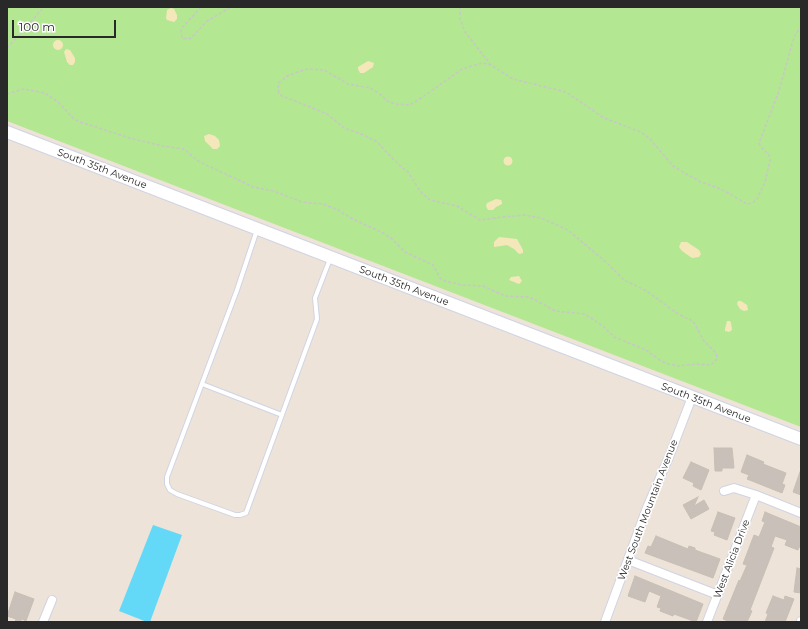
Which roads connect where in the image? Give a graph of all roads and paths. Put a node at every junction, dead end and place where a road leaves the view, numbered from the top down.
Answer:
1 (44, 7) edge
2 (201, 7) edge
3 (231, 7) edge
4 (460, 7) edge
5 (801, 28) edge
6 (7, 48) edge
7 (491, 65) junction
8 (7, 94) edge
9 (7, 132) edge
10 (257, 229) junction
11 (330, 258) junction
12 (202, 384) junction
13 (692, 398) junction
14 (282, 416) junction
15 (801, 439) edge
16 (724, 491) dead end
17 (756, 495) junction
18 (801, 513) edge
19 (628, 560) junction
20 (718, 595) junction
21 (52, 600) dead end
22 (43, 622) edge
23 (604, 622) edge
24 (707, 622) edge

1 - 6 path
2 - 3 path
4 - 7 path
5 - 7 path
7 - 8 path
9 - 10 main road, South 35th Avenue
10 - 11 main road, South 35th Avenue
10 - 12 lane
11 - 13 main road, South 35th Avenue
11 - 14 lane
12 - 14 lane
12 - 14 lane
13 - 15 main road, South 35th Avenue
13 - 19 street, West South Mountain Avenue
16 - 17 street
17 - 18 street
17 - 20 street, West Alicia Drive
19 - 20 street
19 - 23 street, West South Mountain Avenue
20 - 24 street, West Alicia Drive
21 - 22 street

